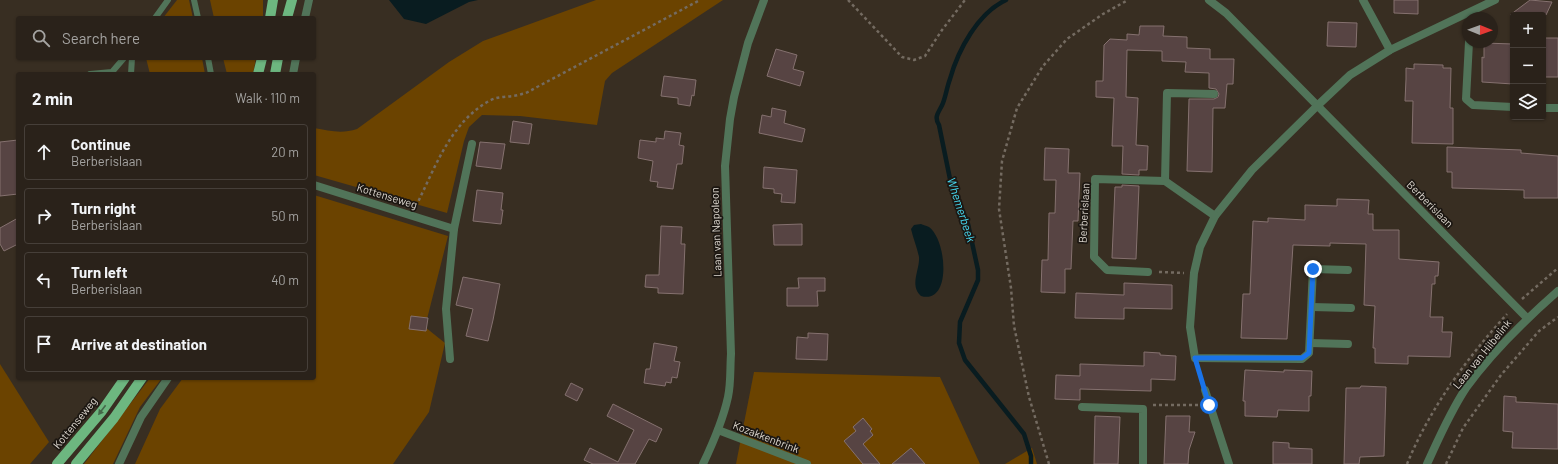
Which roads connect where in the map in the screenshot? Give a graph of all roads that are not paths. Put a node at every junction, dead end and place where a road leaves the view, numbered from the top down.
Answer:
1 (168, 0) edge
2 (194, 0) edge
3 (273, 0) edge
4 (292, 0) edge
5 (309, 0) edge
6 (764, 0) edge
7 (1209, 0) edge
8 (1363, 0) edge
9 (1495, 0) edge
10 (1475, 12) edge
11 (156, 16) edge
12 (198, 16) edge
13 (270, 16) edge
14 (288, 16) edge
15 (305, 16) edge
16 (1462, 18) edge
17 (1469, 48) edge
18 (1390, 50) junction
19 (122, 60) edge
20 (132, 60) edge
21 (208, 60) edge
22 (262, 60) edge
23 (278, 60) edge
24 (296, 60) edge
25 (113, 72) edge
26 (131, 72) edge
27 (211, 72) edge
28 (258, 72) edge
29 (275, 72) edge
30 (293, 72) edge
31 (1214, 94) dead end
32 (1317, 106) junction
33 (1510, 107) edge
34 (1546, 108) edge
35 (1558, 108) edge
36 (472, 144) dead end
37 (1165, 181) junction
38 (316, 187) edge
39 (1215, 216) junction
40 (454, 228) junction
41 (1348, 270) dead end
42 (1148, 272) road end
43 (1558, 291) edge
44 (1312, 307) junction
45 (1351, 308) dead end
46 (1528, 318) junction
47 (1310, 343) junction
48 (1348, 344) dead end
49 (450, 359) dead end
50 (124, 380) edge
51 (141, 380) edge
52 (167, 380) edge
53 (1205, 390) road end
54 (1082, 407) dead end
55 (718, 430) junction
56 (57, 464) edge
57 (76, 464) edge
58 (119, 464) edge
59 (702, 464) edge
60 (807, 464) edge
61 (1143, 464) edge
62 (1229, 464) edge
63 (1427, 464) edge

1 - 11 lane
2 - 12 lane
3 - 13 main road
4 - 14 main road
5 - 15 street
6 - 55 street, Laan van Napoleon
7 - 32 street, Berberislaan
8 - 18 street
9 - 10 street
16 - 18 street
17 - 33 street
18 - 32 street
19 - 25 lane
20 - 26 lane
21 - 27 lane
22 - 28 main road
23 - 29 main road
24 - 30 street
31 - 37 street
32 - 39 street
32 - 46 street, Berberislaan
34 - 35 street
36 - 40 street
37 - 39 street
37 - 42 street, Berberislaan
38 - 40 street, Kottenseweg
39 - 47 street
40 - 49 street
41 - 44 street
43 - 46 street, Laan van Hilbelink
44 - 45 street
44 - 47 street
46 - 63 street, Laan van Hilbelink
47 - 48 street
50 -> 56 main road, Kottenseweg
51 - 57 main road
52 - 58 street
53 - 62 street
54 - 61 street
55 - 59 street, Laan van Napoleon
55 - 60 street, Kozakkenbrink

